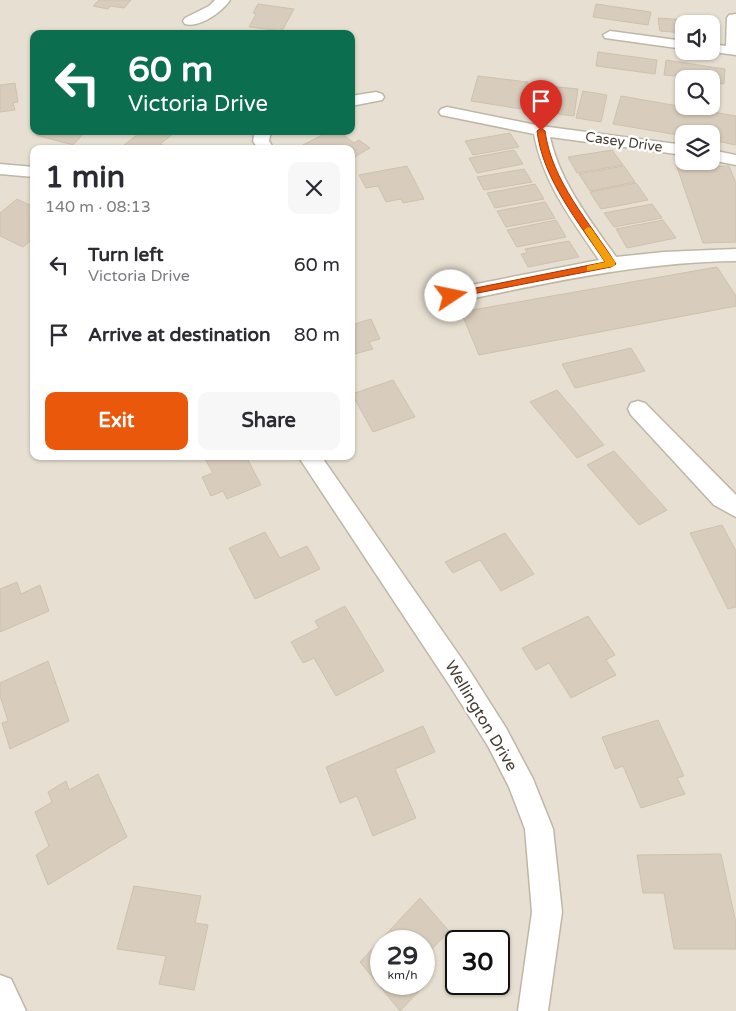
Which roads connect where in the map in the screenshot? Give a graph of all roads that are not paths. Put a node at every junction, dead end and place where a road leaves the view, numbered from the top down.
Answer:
1 (223, 0) edge
2 (735, 0) edge
3 (735, 18) edge
4 (190, 21) dead end
5 (610, 35) dead end
6 (675, 44) edge
7 (720, 49) edge
8 (376, 97) dead end
9 (355, 100) edge
10 (447, 112) dead end
11 (541, 131) junction
12 (675, 149) edge
13 (720, 157) edge
14 (736, 160) edge
15 (0, 169) edge
16 (30, 172) edge
17 (736, 255) edge
18 (611, 264) junction
19 (451, 296) dead end
20 (638, 409) dead end
21 (312, 460) edge
22 (736, 507) edge
23 (0, 990) edge
24 (11, 1011) edge
25 (533, 1011) edge

1 - 4 street
2 - 3 street
3 - 7 street
5 - 6 street
8 - 9 street
10 - 11 street, Casey Drive
11 - 12 street, Casey Drive
11 - 18 street
13 - 14 street
15 - 16 street
17 - 18 street
18 - 19 street
20 - 22 street
21 - 25 street, Wellington Drive
23 - 24 street

